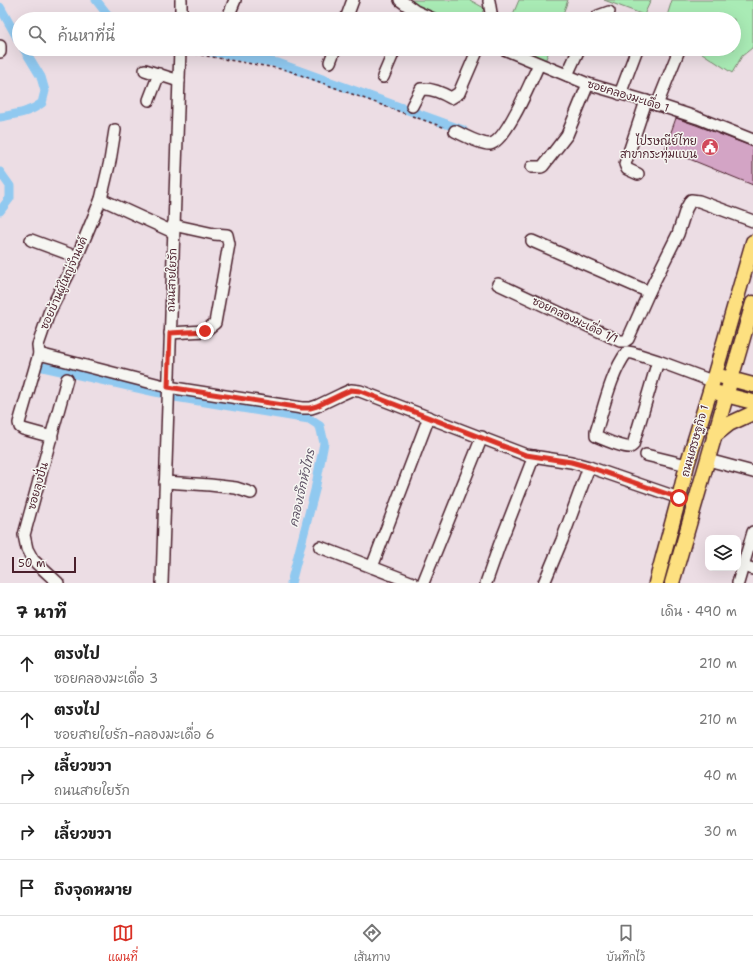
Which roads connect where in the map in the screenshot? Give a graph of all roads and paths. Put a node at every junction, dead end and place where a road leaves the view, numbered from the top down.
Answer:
1 (181, 0) edge
2 (235, 0) edge
3 (353, 0) edge
4 (400, 0) edge
5 (490, 1) edge
6 (181, 12) edge
7 (230, 12) dead end
8 (349, 12) edge
9 (409, 12) edge
10 (491, 12) edge
11 (0, 46) edge
12 (0, 52) edge
13 (180, 56) edge
14 (212, 56) edge
15 (332, 56) edge
16 (392, 56) edge
17 (475, 56) edge
18 (520, 56) edge
19 (576, 56) edge
20 (634, 56) edge
21 (678, 56) edge
22 (330, 62) dead end
23 (539, 64) junction
24 (145, 70) dead end
25 (159, 74) junction
26 (567, 75) junction
27 (383, 77) dead end
28 (179, 81) junction
29 (588, 84) junction
30 (620, 94) junction
31 (149, 100) dead end
32 (646, 101) junction
33 (658, 105) junction
34 (412, 106) dead end
35 (115, 130) dead end
36 (455, 132) joint
37 (753, 140) edge
38 (532, 167) dead end
39 (638, 174) dead end
40 (101, 199) junction
41 (753, 221) edge
42 (173, 228) junction
43 (31, 240) dead end
44 (532, 241) dead end
45 (753, 242) edge
46 (76, 257) junction
47 (498, 284) dead end
48 (649, 292) junction
49 (753, 303) edge
50 (749, 318) junction
51 (170, 333) junction
52 (753, 338) edge
53 (39, 354) junction
54 (658, 361) junction
55 (67, 379) dead end
56 (731, 379) junction
57 (712, 382) junction
58 (753, 385) edge
59 (168, 387) junction
60 (727, 395) junction
61 (753, 402) edge
62 (753, 413) edge
63 (429, 417) junction
64 (714, 436) junction
65 (52, 437) junction
66 (482, 437) junction
67 (646, 455) dead end
68 (534, 456) junction
69 (708, 460) junction
70 (687, 465) junction
71 (589, 467) junction
72 (753, 472) edge
73 (165, 482) junction
74 (251, 493) dead end
75 (679, 498) junction
76 (753, 532) edge
77 (320, 547) dead end
78 (372, 567) junction
79 (748, 568) edge
80 (58, 583) edge
81 (162, 583) edge
82 (414, 583) edge
83 (423, 583) edge
84 (486, 583) edge
85 (544, 583) edge
86 (656, 583) edge
87 (672, 583) edge
88 (738, 583) edge

1 - 6 street
2 - 7 street
3 - 8 street
4 - 9 street
5 - 10 street
11 - 12 street
13 - 28 street, ถนนสายใยรัก
14 - 36 path
15 - 22 street
16 - 27 street
17 - 34 street
18 - 23 street, ซอยคลองมะเดื่อ 1
19 - 26 street
20 - 30 street
21 - 33 street
23 - 26 street, ซอยคลองมะเดื่อ 1
23 - 36 street
24 - 25 street
25 - 28 street
25 - 31 street
26 - 29 street, ซอยคลองมะเดื่อ 1
28 - 42 street, ถนนสายใยรัก
29 - 30 street, ซอยคลองมะเดื่อ 1
29 - 38 street
30 - 32 street, ซอยคลองมะเดื่อ 1
32 - 33 street, ซอยคลองมะเดื่อ 1
32 - 39 street
33 - 37 street, ซอยคลองมะเดื่อ 1
35 - 40 street, ซอยบ้านผู้ใหญ่จำนงค์
40 - 42 street
40 - 46 street, ซอยบ้านผู้ใหญ่จำนงค์
41 - 48 street, ซอยคลองมะเดื่อ 1/1
42 - 51 street, ถนนสายใยรัก
42 - 51 street
43 - 46 street
44 - 48 street
45 - 57 main road, ถนนเศรษฐกิจ 1
46 - 53 street, ซอยบ้านผู้ใหญ่จำนงค์
47 - 48 street, ซอยคลองมะเดื่อ 1/1
49 - 50 main road, ถนนเศรษฐกิจ 1
50 - 52 main road
50 - 56 main road, ถนนเศรษฐกิจ 1
51 - 59 street, ถนนสายใยรัก
53 - 59 street
53 - 65 street, ซอยบ้านผู้ใหญ่จำนงค์
54 - 54 street
54 - 57 street
55 - 65 street, ซอยลุงปั่น
56 - 57 main road
56 - 58 main road
56 - 60 main road, ถนนเศรษฐกิจ 1
57 - 60 main road, ถนนเศรษฐกิจ 1
57 - 70 main road, ถนนเศรษฐกิจ 1
59 - 63 street
59 - 73 street, ถนนสายใยรัก
60 - 61 main road, ถนนเศรษฐกิจ 1
60 - 64 main road, ถนนเศรษฐกิจ 1
62 - 64 main road
63 - 66 street
63 - 78 street
64 - 69 main road, ถนนเศรษฐกิจ 1
65 - 80 street, ซอยลุงปั่น
66 - 68 street
66 - 83 street
67 - 70 street
68 - 71 street
68 - 84 street
69 - 72 street
69 - 87 main road, ถนนเศรษฐกิจ 1
70 - 75 main road, ถนนเศรษฐกิจ 1
71 - 75 street
71 - 85 street
73 - 74 street
73 - 81 street, ถนนสายใยรัก
75 - 86 main road, ถนนเศรษฐกิจ 1
76 - 79 street
77 - 78 street
78 - 82 street
79 - 88 street

